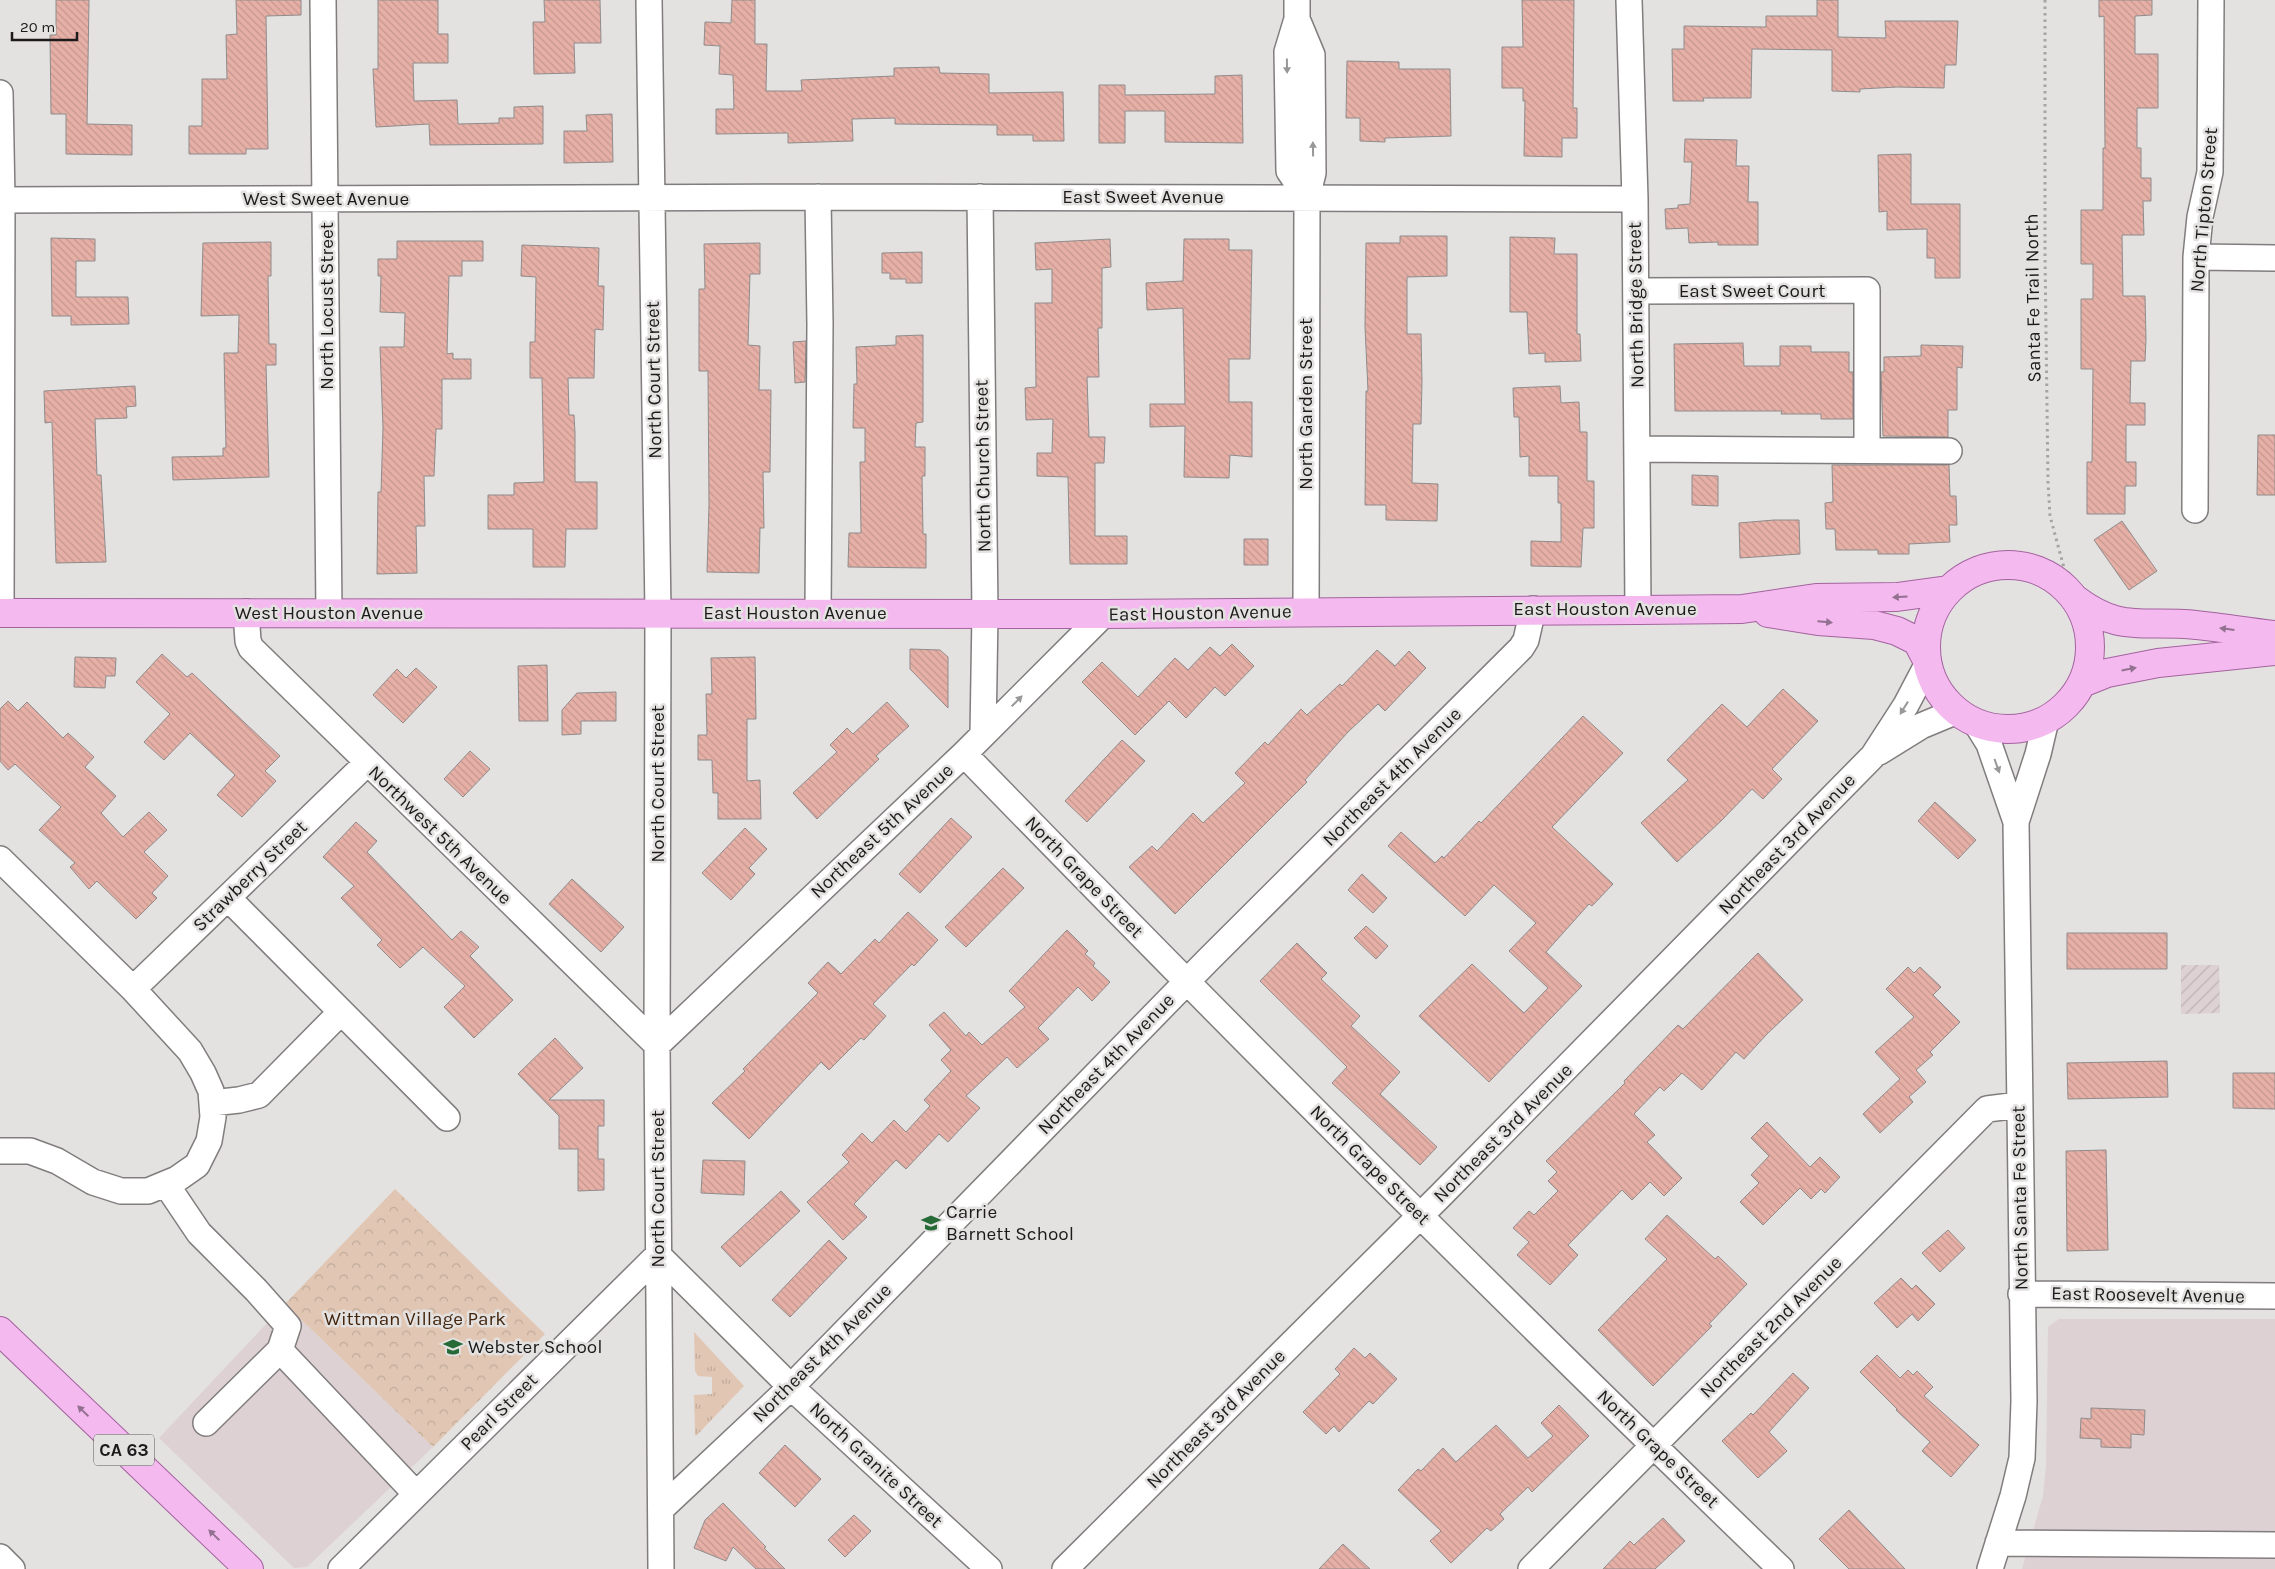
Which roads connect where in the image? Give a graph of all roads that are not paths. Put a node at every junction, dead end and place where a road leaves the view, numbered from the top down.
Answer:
1 (323, 0) edge
2 (649, 0) edge
3 (1629, 0) edge
4 (2211, 0) edge
5 (1297, 10) edge
6 (0, 93) edge
7 (651, 197) junction
8 (818, 197) junction
9 (980, 197) junction
10 (1307, 197) junction
11 (1636, 199) junction
12 (1, 200) edge
13 (326, 200) junction
14 (2196, 257) junction
15 (2275, 258) edge
16 (1636, 291) junction
17 (1638, 449) junction
18 (1867, 450) junction
19 (1949, 451) dead end
20 (2195, 510) dead end
21 (1948, 590) junction
22 (2073, 596) junction
23 (1742, 608) junction
24 (1533, 609) junction
25 (1638, 610) junction
26 (1306, 611) junction
27 (246, 612) junction
28 (0, 613) edge
29 (329, 613) junction
30 (658, 613) junction
31 (818, 613) junction
32 (985, 613) junction
33 (1104, 614) junction
34 (2275, 635) edge
35 (2275, 651) edge
36 (1927, 663) junction
37 (2082, 683) junction
38 (1966, 717) junction
39 (2046, 720) junction
40 (983, 735) junction
41 (964, 754) junction
42 (1873, 756) junction
43 (367, 763) junction
44 (2016, 822) junction
45 (0, 858) edge
46 (228, 898) junction
47 (1186, 982) junction
48 (133, 989) junction
49 (341, 1012) junction
50 (657, 1045) junction
51 (212, 1103) junction
52 (2020, 1105) junction
53 (447, 1118) dead end
54 (0, 1151) edge
55 (166, 1184) junction
56 (1421, 1216) junction
57 (658, 1255) junction
58 (2022, 1294) junction
59 (2275, 1296) edge
60 (0, 1331) edge
61 (280, 1350) junction
62 (791, 1387) junction
63 (206, 1423) dead end
64 (1653, 1446) junction
65 (416, 1494) junction
66 (661, 1509) junction
67 (1998, 1543) junction
68 (2275, 1544) edge
69 (0, 1556) edge
70 (12, 1569) edge
71 (249, 1569) edge
72 (341, 1569) edge
73 (661, 1569) edge
74 (989, 1569) edge
75 (1065, 1569) edge
76 (1531, 1569) edge
77 (1781, 1569) edge
78 (1990, 1569) edge

1 - 13 street, North Locust Street
2 - 7 street, North Court Street
3 - 11 street, North Bridge Street
4 - 14 street, North Tipton Street
5 - 10 street
6 - 12 street
7 - 8 street, East Sweet Avenue
7 - 13 street, West Sweet Avenue
7 - 30 street, North Court Street
8 - 9 street, East Sweet Avenue
8 - 31 street
9 - 10 street, East Sweet Avenue
9 - 32 street, North Church Street
10 - 11 street, East Sweet Avenue
10 - 26 street, North Garden Street
11 - 16 street, North Bridge Street
12 - 13 street, West Sweet Avenue
12 - 28 street
13 - 29 street, North Locust Street
14 - 15 street
14 - 20 street, North Tipton Street
16 - 17 street, North Bridge Street
16 - 18 street, East Sweet Court
17 - 18 street
17 - 25 street, North Bridge Street
18 - 19 street
21 - 22 main road
21 -> 23 main road, East Houston Avenue
21 - 36 main road
34 -> 22 main road
22 - 37 main road
23 - 25 main road, East Houston Avenue
23 -> 36 main road, East Houston Avenue
24 - 25 main road, East Houston Avenue
24 - 26 main road, East Houston Avenue
24 - 47 street, Northeast 4th Avenue
26 - 33 main road, East Houston Avenue
27 - 28 main road, West Houston Avenue
27 - 29 main road, West Houston Avenue
27 - 43 street, Northwest 5th Avenue
29 - 30 main road, West Houston Avenue
30 - 31 main road, East Houston Avenue
30 - 50 street, North Court Street
31 - 32 main road, East Houston Avenue
32 - 33 main road, East Houston Avenue
32 - 40 street, North Church Street
40 -> 33 street, Northeast 5th Avenue
37 -> 35 main road
36 - 38 main road
36 -> 42 street, Northeast 3rd Avenue
37 - 39 main road
38 - 39 main road
38 - 42 street, Northeast 3rd Avenue
38 -> 44 street, North Santa Fe Street
39 - 44 street, North Santa Fe Street
40 - 41 street, Northeast 5th Avenue
41 - 47 street, North Grape Street
41 - 50 street, Northeast 5th Avenue
42 - 56 street, Northeast 3rd Avenue
43 - 46 street, Strawberry Street
43 - 50 street, Northwest 5th Avenue
44 - 52 street, North Santa Fe Street
45 - 48 street
46 - 48 street, Strawberry Street
46 - 49 street
47 - 56 street, North Grape Street
47 - 62 street, Northeast 4th Avenue
48 - 51 street
49 - 51 street
49 - 53 street
50 - 57 street, North Court Street
51 - 55 street
52 - 58 street, North Santa Fe Street
52 - 64 street, Northeast 2nd Avenue
54 - 55 street
55 - 61 street
56 - 64 street, North Grape Street
56 - 75 street, Northeast 3rd Avenue
57 - 62 street, North Granite Street
57 - 65 street, Pearl Street
57 - 66 street, North Court Street
58 - 59 street, East Roosevelt Avenue
58 - 67 street, North Santa Fe Street
71 -> 60 main road, CA 63
61 - 63 street
61 - 65 street
62 - 66 street, Northeast 4th Avenue
62 - 74 street, North Granite Street
64 - 76 street, Northeast 2nd Avenue
64 - 77 street, North Grape Street
65 - 72 street, Pearl Street
66 - 73 street, North Court Street
67 - 68 street
67 - 78 street, North Santa Fe Street
69 - 70 street

